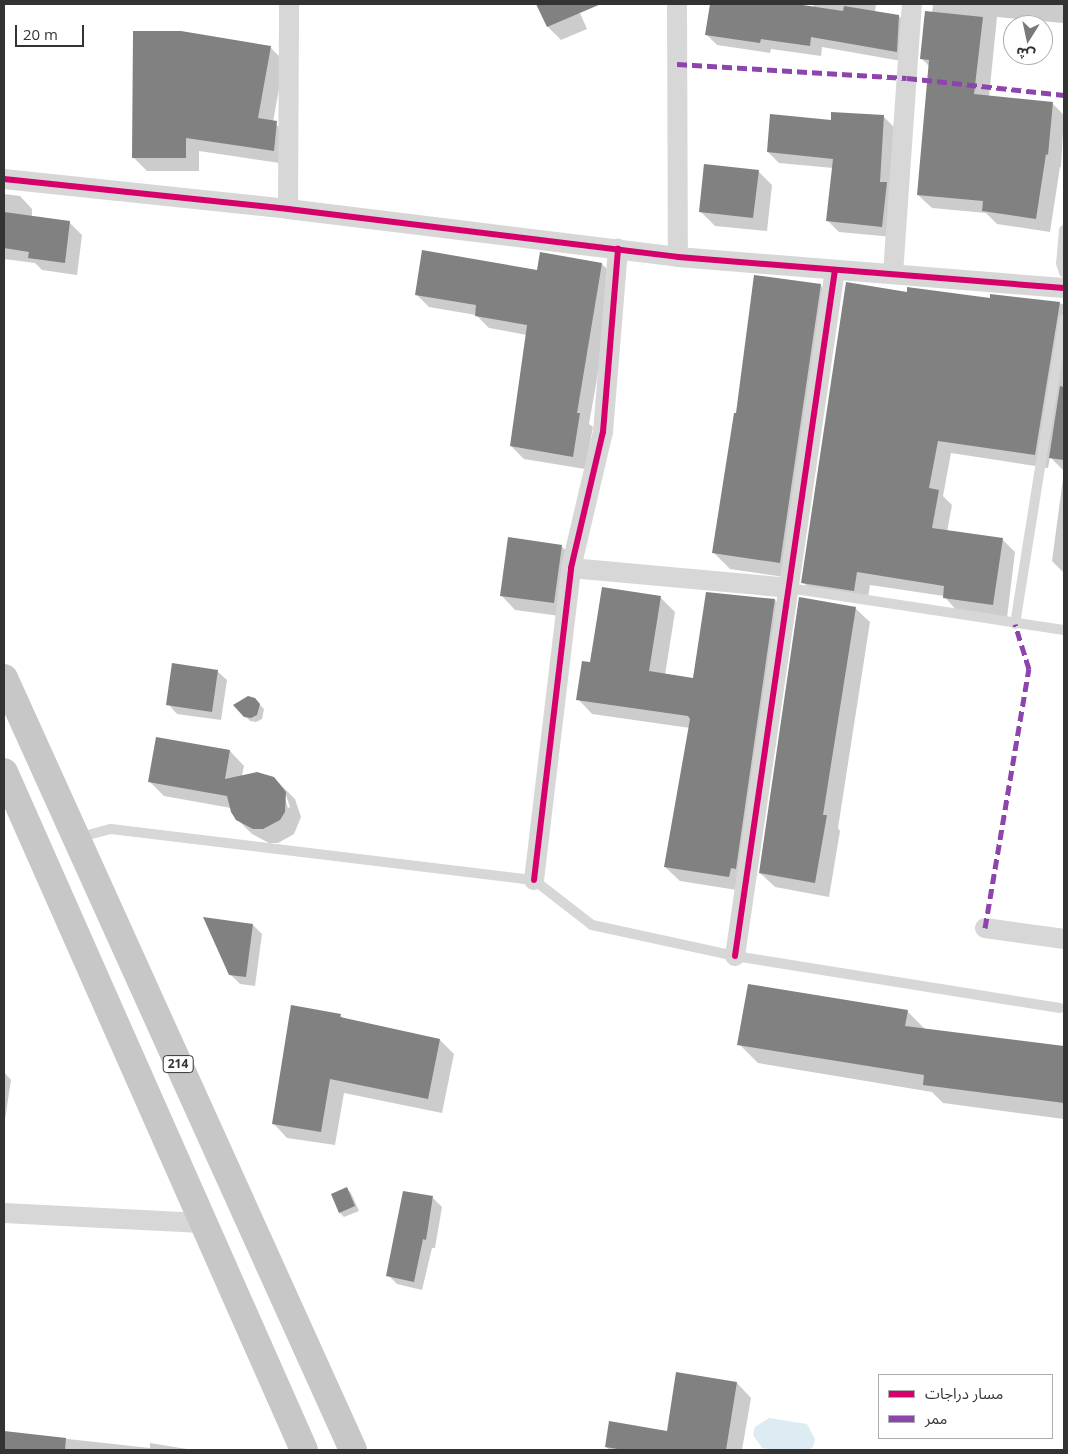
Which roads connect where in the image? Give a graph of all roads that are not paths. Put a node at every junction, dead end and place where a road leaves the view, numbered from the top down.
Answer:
1 (289, 4) edge
2 (677, 4) edge
3 (912, 4) edge
4 (4, 179) edge
5 (288, 208) junction
6 (1064, 230) edge
7 (618, 249) junction
8 (678, 257) junction
9 (835, 270) junction
10 (1064, 273) edge
11 (893, 274) junction
12 (1064, 288) edge
13 (1064, 319) edge
14 (571, 568) junction
15 (789, 588) junction
16 (1015, 624) junction
17 (1064, 630) edge
18 (4, 678) edge
19 (4, 772) edge
20 (76, 839) junction
21 (534, 880) junction
22 (985, 928) dead end
23 (1064, 940) edge
24 (734, 956) junction
25 (1060, 1008) dead end
26 (4, 1213) edge
27 (202, 1223) junction
28 (304, 1450) edge
29 (353, 1450) edge

1 - 5 street
2 - 8 street
3 - 11 street
4 - 5 street
5 - 7 street
6 - 10 lane
7 - 8 street
7 - 14 street
8 - 9 street
9 - 11 street
9 - 15 street
11 - 12 street
13 - 16 lane
14 - 15 street
14 - 21 street
15 - 16 lane
15 - 24 street
16 - 17 lane
18 - 20 highway, 214
19 - 27 highway
20 - 21 lane
20 - 29 highway, 214
21 - 24 lane
22 - 23 street
24 - 25 lane
26 - 27 street
27 - 28 highway

